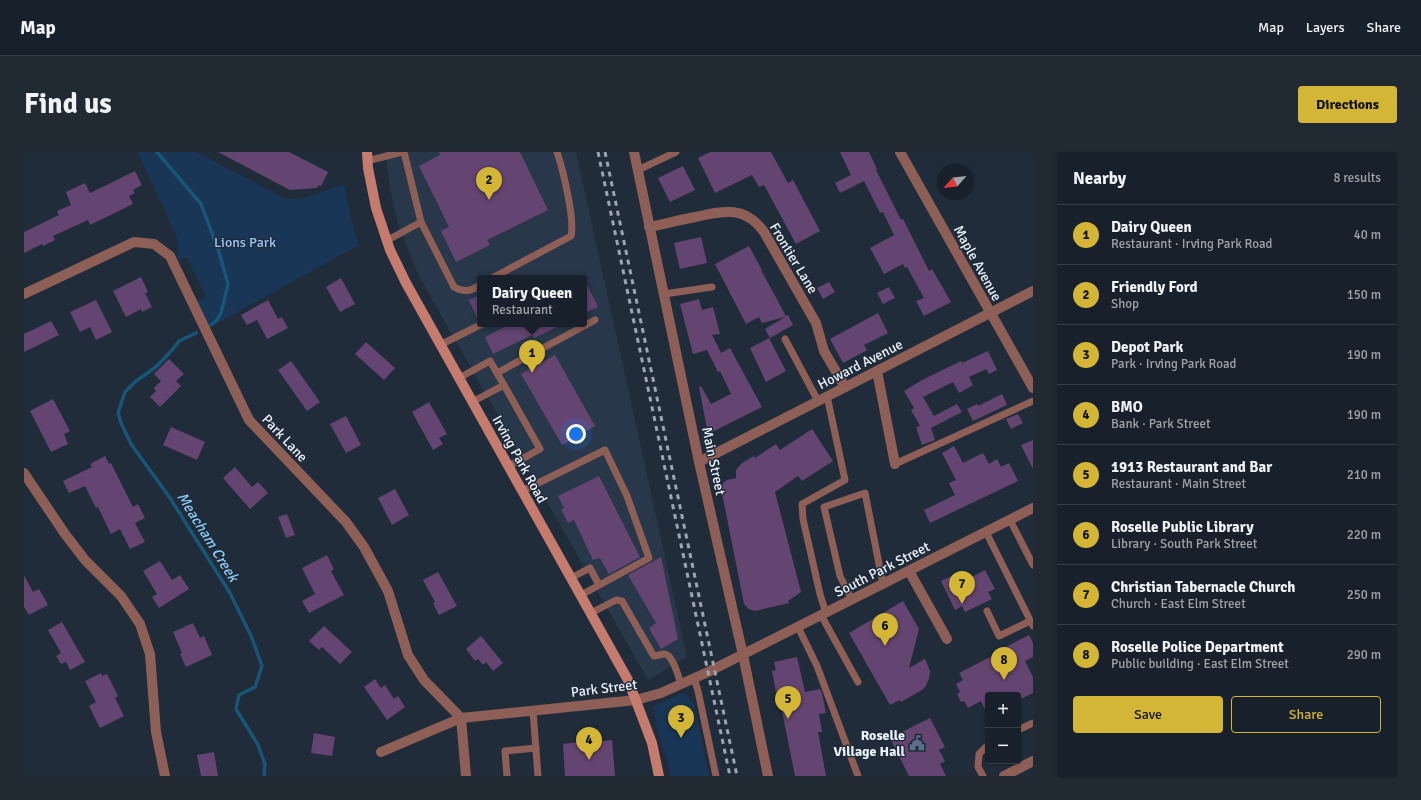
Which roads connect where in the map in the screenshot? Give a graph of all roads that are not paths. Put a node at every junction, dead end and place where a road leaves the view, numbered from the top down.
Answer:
1 (403, 152) edge
2 (557, 152) edge
3 (634, 152) edge
4 (676, 152) edge
5 (900, 152) edge
6 (367, 157) edge
7 (638, 170) junction
8 (421, 222) junction
9 (649, 227) junction
10 (386, 241) junction
11 (498, 275) edge
12 (477, 287) edge
13 (712, 287) dead end
14 (1033, 291) edge
15 (24, 294) edge
16 (664, 294) junction
17 (990, 313) junction
18 (595, 320) dead end
19 (587, 324) edge
20 (477, 326) edge
21 (582, 327) edge
22 (785, 339) dead end
23 (440, 345) junction
24 (877, 371) junction
25 (497, 373) junction
26 (459, 378) junction
27 (504, 384) junction
28 (845, 387) junction
29 (1033, 388) edge
30 (827, 396) junction
31 (818, 401) junction
32 (1033, 401) edge
33 (472, 402) junction
34 (699, 462) junction
35 (895, 464) joint
36 (509, 466) junction
37 (24, 473) edge
38 (522, 491) junction
39 (1033, 508) edge
40 (1010, 520) junction
41 (986, 532) junction
42 (1033, 566) edge
43 (909, 571) junction
44 (571, 578) junction
45 (883, 584) junction
46 (599, 585) junction
47 (581, 595) junction
48 (852, 600) junction
49 (987, 611) dead end
50 (591, 613) junction
51 (824, 614) junction
52 (1032, 624) edge
53 (798, 627) junction
54 (947, 639) dead end
55 (743, 655) junction
56 (694, 678) junction
57 (858, 682) dead end
58 (681, 684) junction
59 (636, 700) junction
60 (533, 711) junction
61 (461, 718) junction
62 (1033, 723) edge
63 (1021, 729) edge
64 (536, 748) junction
65 (985, 748) edge
66 (381, 752) dead end
67 (1033, 761) edge
68 (1021, 768) edge
69 (165, 776) edge
70 (466, 776) edge
71 (507, 776) edge
72 (538, 776) edge
73 (660, 776) edge
74 (716, 776) edge
75 (768, 776) edge
76 (858, 776) edge
77 (982, 776) edge
78 (1004, 776) edge

1 - 6 lane
1 - 8 lane
2 - 11 lane
3 - 7 street, Main Street
4 - 7 lane
5 - 17 street, Maple Avenue
6 - 10 main road, Irving Park Road
7 - 9 street, Main Street
8 - 10 lane
8 - 12 lane
9 - 16 street, Main Street
9 - 28 street, Frontier Lane
10 - 23 main road, Irving Park Road
13 - 16 lane
14 - 17 street, Howard Avenue
15 - 61 street, Park Lane
16 - 34 street, Main Street
17 - 24 street, Howard Avenue
17 - 29 street, Maple Avenue
18 - 19 lane
20 - 23 lane
21 - 25 lane
22 - 31 lane
23 - 26 main road, Irving Park Road
24 - 28 street, Howard Avenue
24 - 35 street
25 - 26 lane
25 - 27 lane
26 - 33 main road, Irving Park Road
27 - 33 lane
27 - 36 lane
28 - 30 street, Howard Avenue
30 - 31 street, Howard Avenue
30 - 51 lane
31 - 34 street, Howard Avenue
32 - 35 lane
33 - 36 main road, Irving Park Road
34 - 55 street, Main Street
36 - 38 main road, Irving Park Road
37 - 69 street
38 - 44 main road, Irving Park Road
38 - 46 lane
39 - 40 street, South Park Street
40 - 41 street, South Park Street
40 - 42 lane
41 - 43 street, South Park Street
41 - 52 lane
43 - 45 street, South Park Street
43 - 54 street
44 - 46 lane
44 - 47 main road, Irving Park Road
45 - 48 street, South Park Street
45 - 48 lane
46 - 47 lane
47 - 50 main road, Irving Park Road
48 - 51 street, South Park Street
49 - 52 lane
50 - 58 lane
50 - 59 main road, Irving Park Road
51 - 53 street, South Park Street
51 - 57 lane
53 - 55 street, South Park Street
53 - 76 lane
55 - 56 street, Park Street
55 - 75 street, Main Street
56 - 58 street, Park Street
56 - 74 lane
58 - 59 street, Park Street
59 - 60 street, Park Street
59 - 73 main road, Irving Park Road
60 - 61 street, Park Street
60 - 64 lane
61 - 66 street, Park Street
61 - 70 street
62 - 63 lane
64 - 71 lane
64 - 72 lane
65 - 77 lane
67 - 68 street
68 - 78 street

